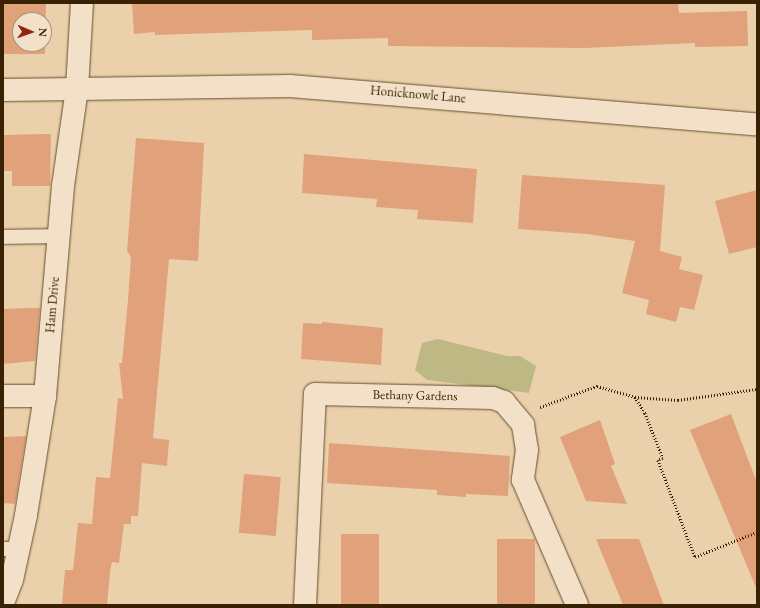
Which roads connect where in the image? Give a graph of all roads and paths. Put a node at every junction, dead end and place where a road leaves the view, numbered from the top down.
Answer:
1 (82, 3) edge
2 (77, 89) junction
3 (3, 90) edge
4 (757, 124) edge
5 (59, 236) junction
6 (3, 237) edge
7 (757, 389) edge
8 (3, 396) edge
9 (46, 396) junction
10 (635, 397) junction
11 (518, 418) junction
12 (757, 532) edge
13 (11, 549) edge
14 (3, 603) edge
15 (305, 605) edge
16 (577, 605) edge

1 - 2 street, Ham Drive
2 - 3 street, Honicknowle Lane
2 - 4 street, Honicknowle Lane
2 - 5 street, Ham Drive
5 - 6 lane
5 - 9 street, Ham Drive
7 - 10 path
8 - 9 street
9 - 13 street, Ham Drive
10 - 11 path
10 - 12 path
11 - 15 street, Bethany Gardens
11 - 16 street, Bethany Gardens
13 - 14 street, Ham Drive

